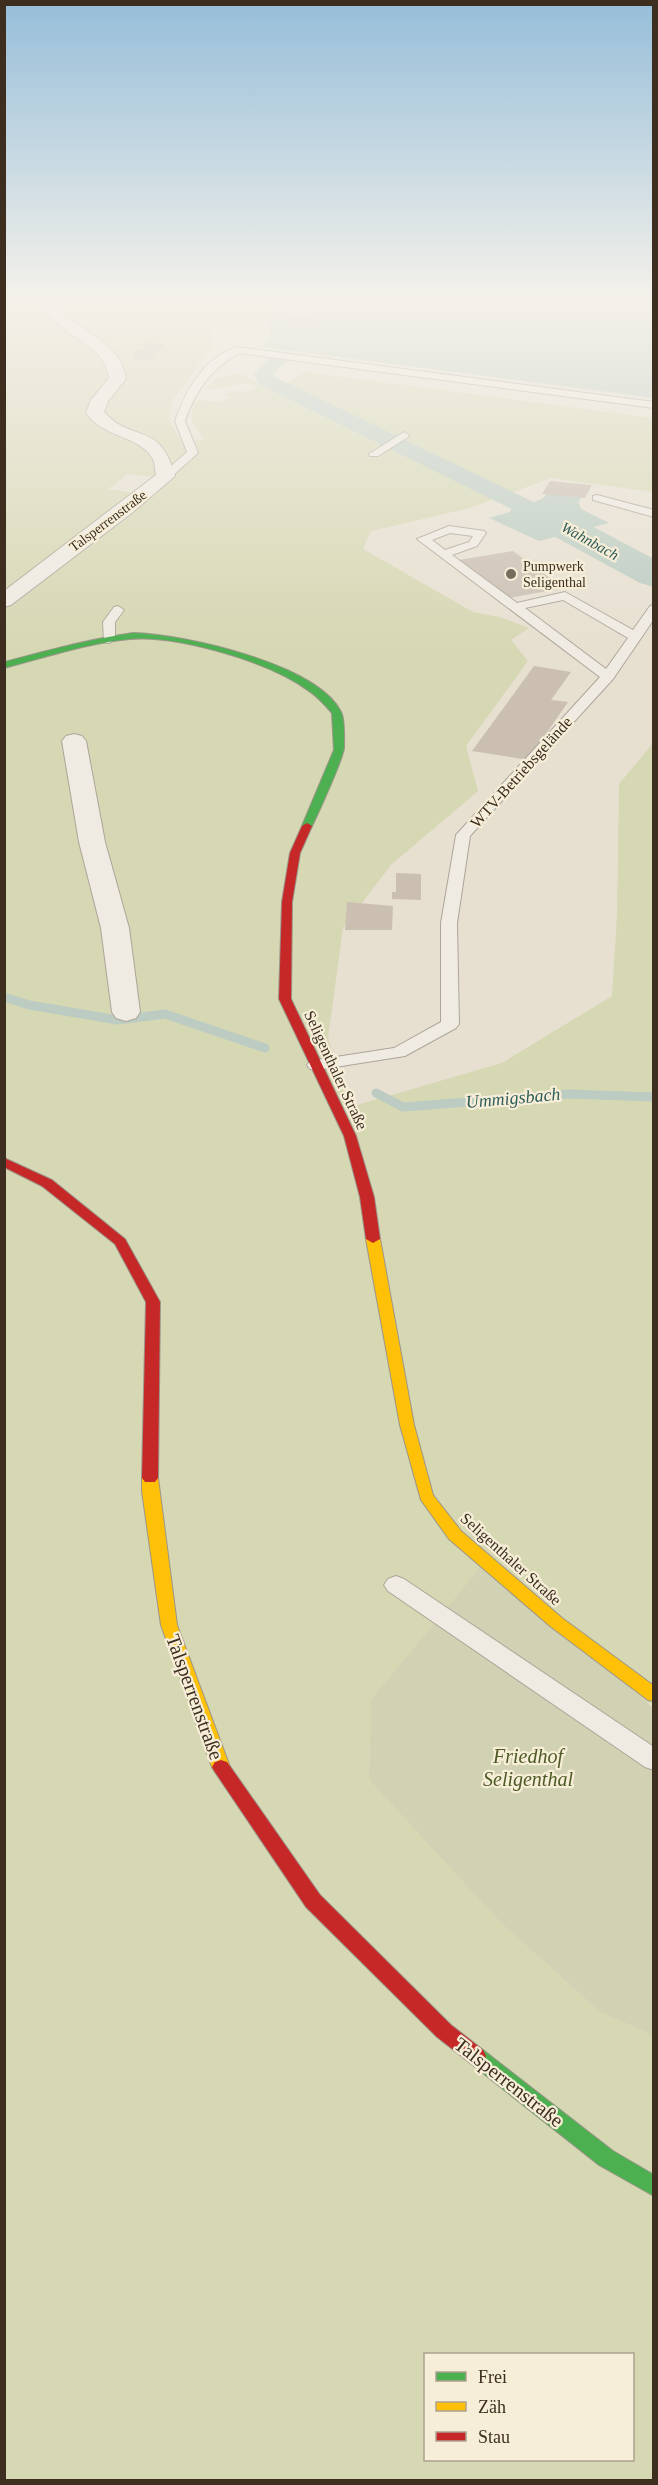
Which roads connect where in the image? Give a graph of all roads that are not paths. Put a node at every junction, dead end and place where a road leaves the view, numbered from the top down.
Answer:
1 (97, 414) edge
2 (183, 414) edge
3 (404, 435) dead end
4 (374, 454) dead end
5 (166, 476) junction
6 (597, 498) dead end
7 (654, 514) edge
8 (443, 554) dead end
9 (4, 601) edge
10 (514, 607) junction
11 (654, 609) edge
12 (118, 610) dead end
13 (635, 637) junction
14 (110, 639) junction
15 (4, 665) edge
16 (609, 676) junction
17 (74, 741) dead end
18 (126, 1012) dead end
19 (316, 1065) junction
20 (4, 1162) edge
21 (396, 1585) dead end
22 (654, 1695) edge
23 (654, 1760) edge
24 (654, 2186) edge

1 - 5 street
2 - 5 lane, Talsperrenstraße
3 - 4 lane
5 - 9 street, Talsperrenstraße
6 - 7 lane
8 - 10 lane
10 - 13 lane
10 - 16 lane
11 - 13 lane, WTV-Betriebsgelände
12 - 14 lane
13 - 16 lane, WTV-Betriebsgelände
14 - 15 street, Seligenthaler Straße
14 - 19 street, Seligenthaler Straße
16 - 19 lane, WTV-Betriebsgelände
17 - 18 street
19 - 22 street, Seligenthaler Straße
20 - 24 street, Talsperrenstraße
21 - 23 lane

